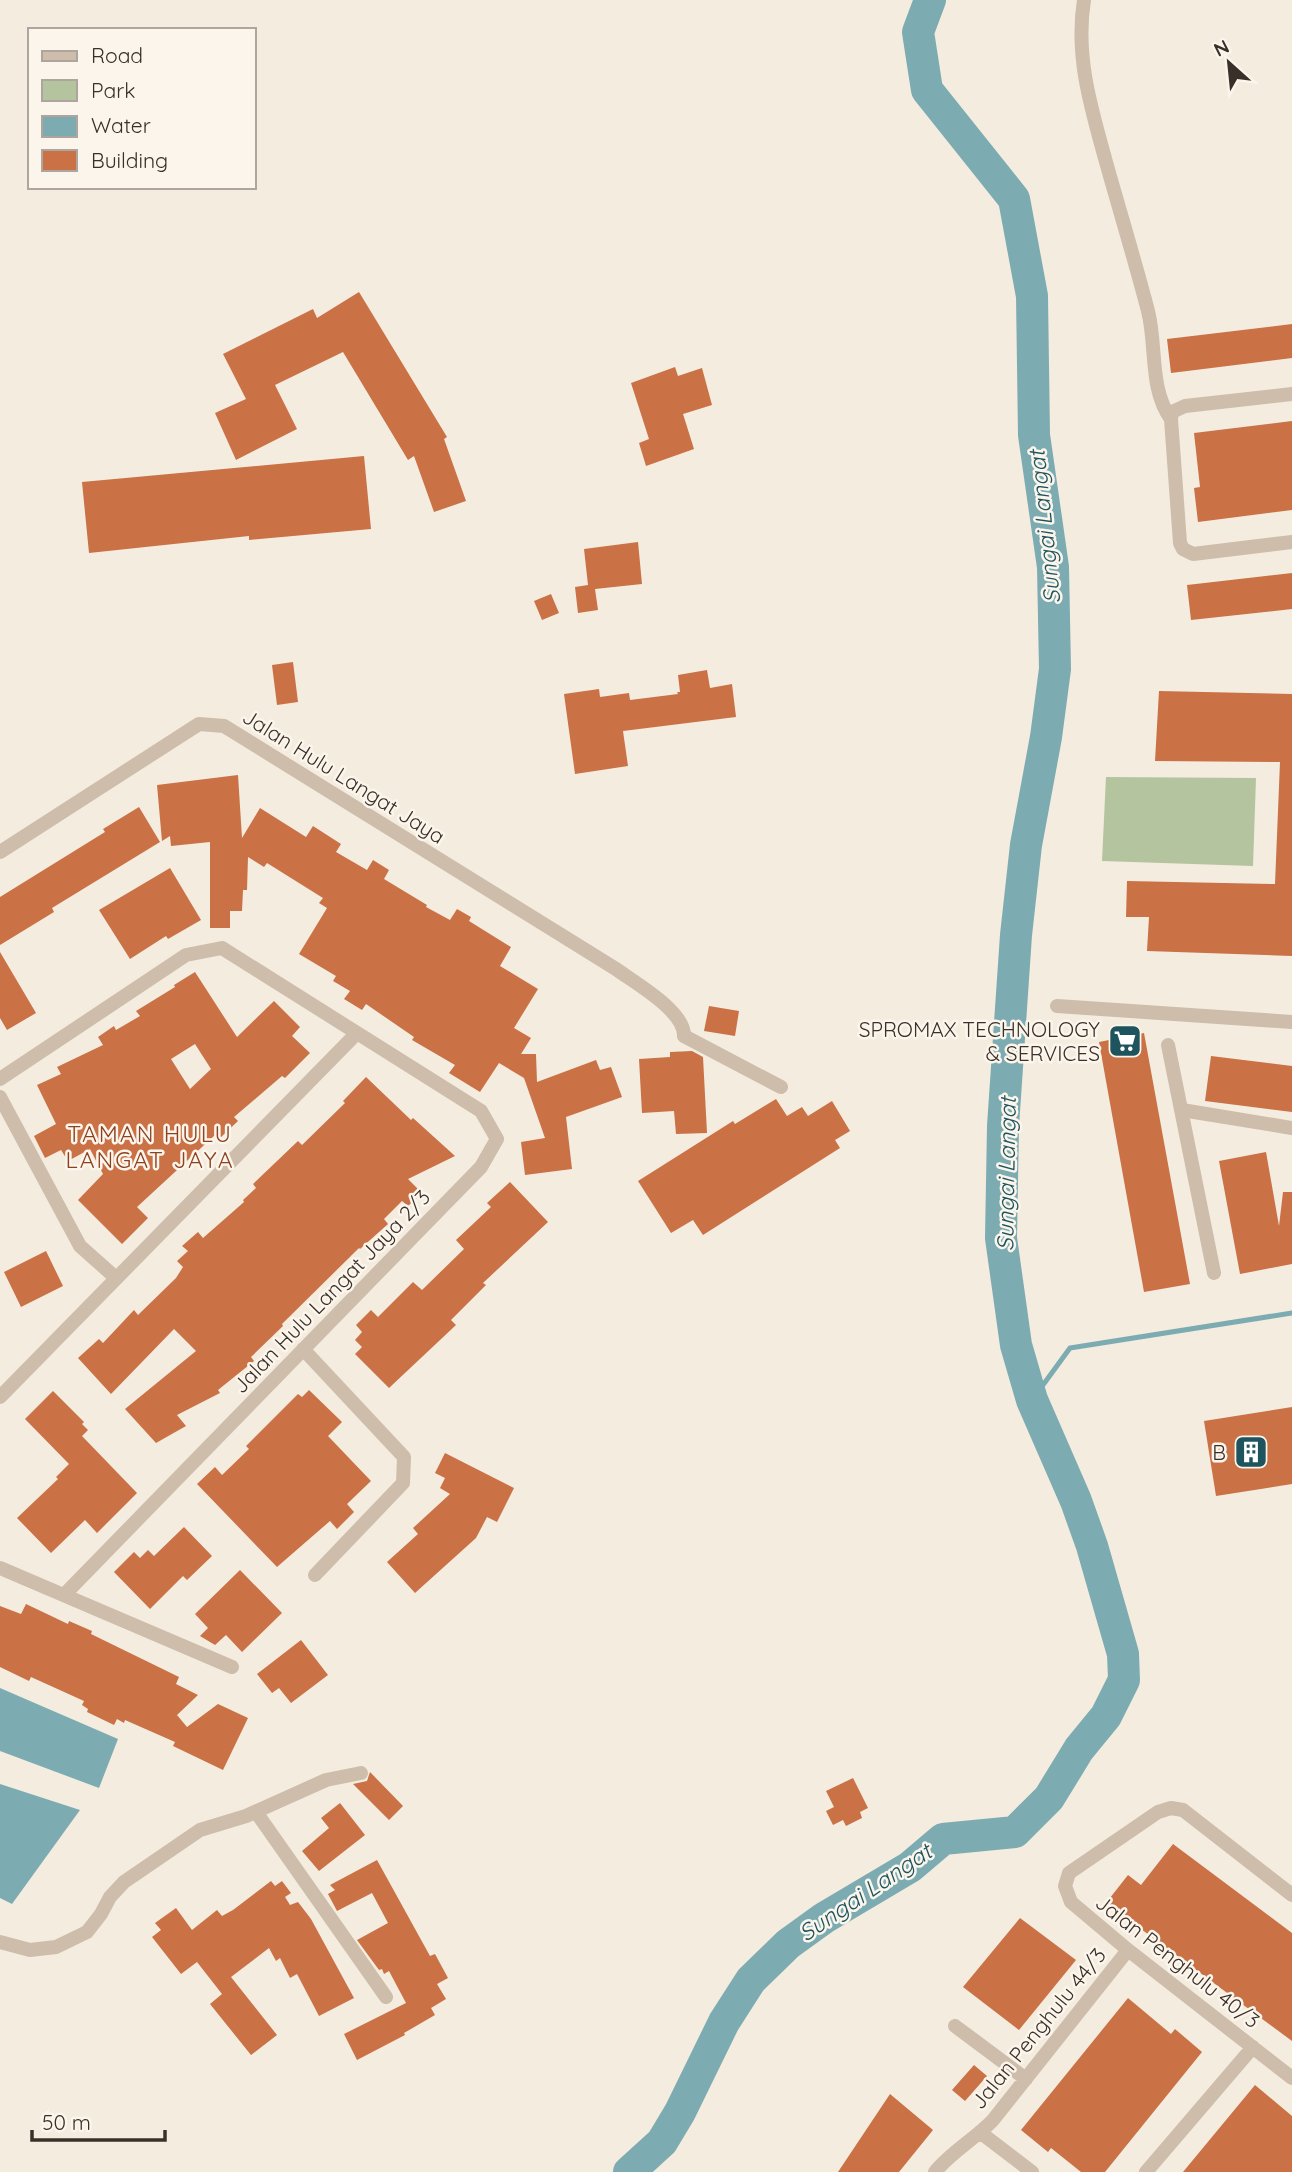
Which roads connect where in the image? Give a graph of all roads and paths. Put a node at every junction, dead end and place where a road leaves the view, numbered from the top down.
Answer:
1 (1084, 0) edge
2 (1292, 394) edge
3 (1171, 419) junction
4 (1292, 542) edge
5 (0, 852) edge
6 (1057, 1006) dead end
7 (1292, 1022) edge
8 (358, 1033) junction
9 (1168, 1045) dead end
10 (0, 1079) edge
11 (781, 1087) dead end
12 (0, 1097) edge
13 (1182, 1110) junction
14 (1292, 1128) edge
15 (1214, 1273) dead end
16 (116, 1278) junction
17 (303, 1349) junction
18 (0, 1397) edge
19 (0, 1568) edge
20 (315, 1575) dead end
21 (64, 1595) junction
22 (232, 1667) dead end
23 (361, 1773) dead end
24 (256, 1812) junction
25 (1292, 1895) edge
26 (0, 1942) edge
27 (1128, 1950) junction
28 (386, 1997) dead end
29 (955, 2026) dead end
30 (1252, 2047) junction
31 (1026, 2078) junction
32 (1292, 2078) edge
33 (981, 2133) junction
34 (935, 2172) edge
35 (1032, 2172) edge
36 (1146, 2172) edge

1 - 3 street
2 - 3 street
3 - 4 street
5 - 11 street, Jalan Hulu Langat Jaya
6 - 7 street
8 - 10 street
8 - 16 street
8 - 17 street, Jalan Hulu Langat Jaya 2/3
9 - 13 street
12 - 16 street
13 - 14 street
13 - 15 street
16 - 18 street
17 - 20 street
17 - 21 street, Jalan Hulu Langat Jaya 2/3
19 - 21 street
21 - 22 street
23 - 24 street
24 - 26 street
24 - 28 street
25 - 27 street, Jalan Penghulu 40/3
27 - 30 street, Jalan Penghulu 40/3
27 - 31 street, Jalan Penghulu 44/3
29 - 31 street
30 - 32 street, Jalan Penghulu 40/3
30 - 36 street
31 - 33 street, Jalan Penghulu 44/3
33 - 34 street, Jalan Penghulu 44/3
33 - 35 street

